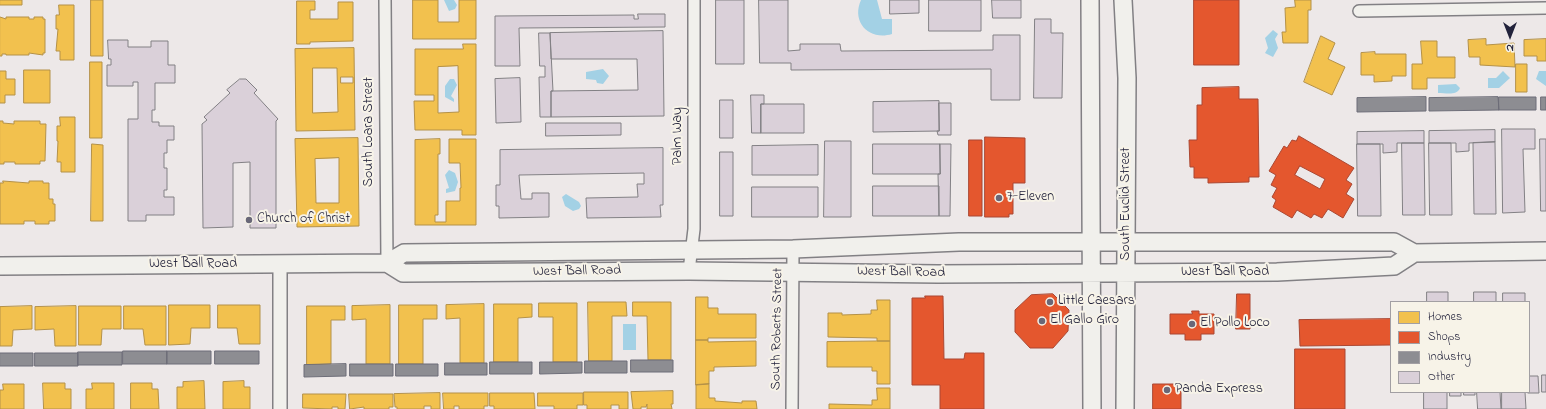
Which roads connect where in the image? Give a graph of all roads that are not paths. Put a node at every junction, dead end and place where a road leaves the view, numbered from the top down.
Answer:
1 (385, 0) edge
2 (694, 0) edge
3 (1090, 0) edge
4 (1123, 0) edge
5 (1546, 8) edge
6 (1359, 11) dead end
7 (1091, 241) junction
8 (1126, 242) junction
9 (793, 249) junction
10 (692, 250) junction
11 (1546, 252) edge
12 (1414, 253) junction
13 (387, 263) junction
14 (280, 264) junction
15 (0, 266) edge
16 (689, 271) junction
17 (793, 271) junction
18 (1091, 273) junction
19 (1126, 273) junction
20 (280, 409) edge
21 (792, 409) edge
22 (1092, 409) edge
23 (1126, 409) edge

1 - 13 street, South Loara Street
2 - 10 street, Palm Way
3 - 7 main road
4 - 8 main road, South Euclid Street
5 - 6 street
7 - 8 main road, West Ball Road
7 - 9 main road, West Ball Road
7 - 18 main road
8 - 12 main road, West Ball Road
8 - 19 main road, South Euclid Street
9 - 10 main road, West Ball Road
9 - 17 street, South Roberts Street
10 - 13 main road, West Ball Road
10 - 16 street, Palm Way
11 - 12 main road, West Ball Road
12 - 19 main road, West Ball Road
13 - 14 main road, West Ball Road
13 - 16 main road, West Ball Road
14 - 15 main road, West Ball Road
14 - 20 street
16 - 17 main road, West Ball Road
17 - 18 main road, West Ball Road
17 - 21 street, South Roberts Street
18 - 19 main road, West Ball Road
18 - 22 main road
19 - 23 main road, South Euclid Street

